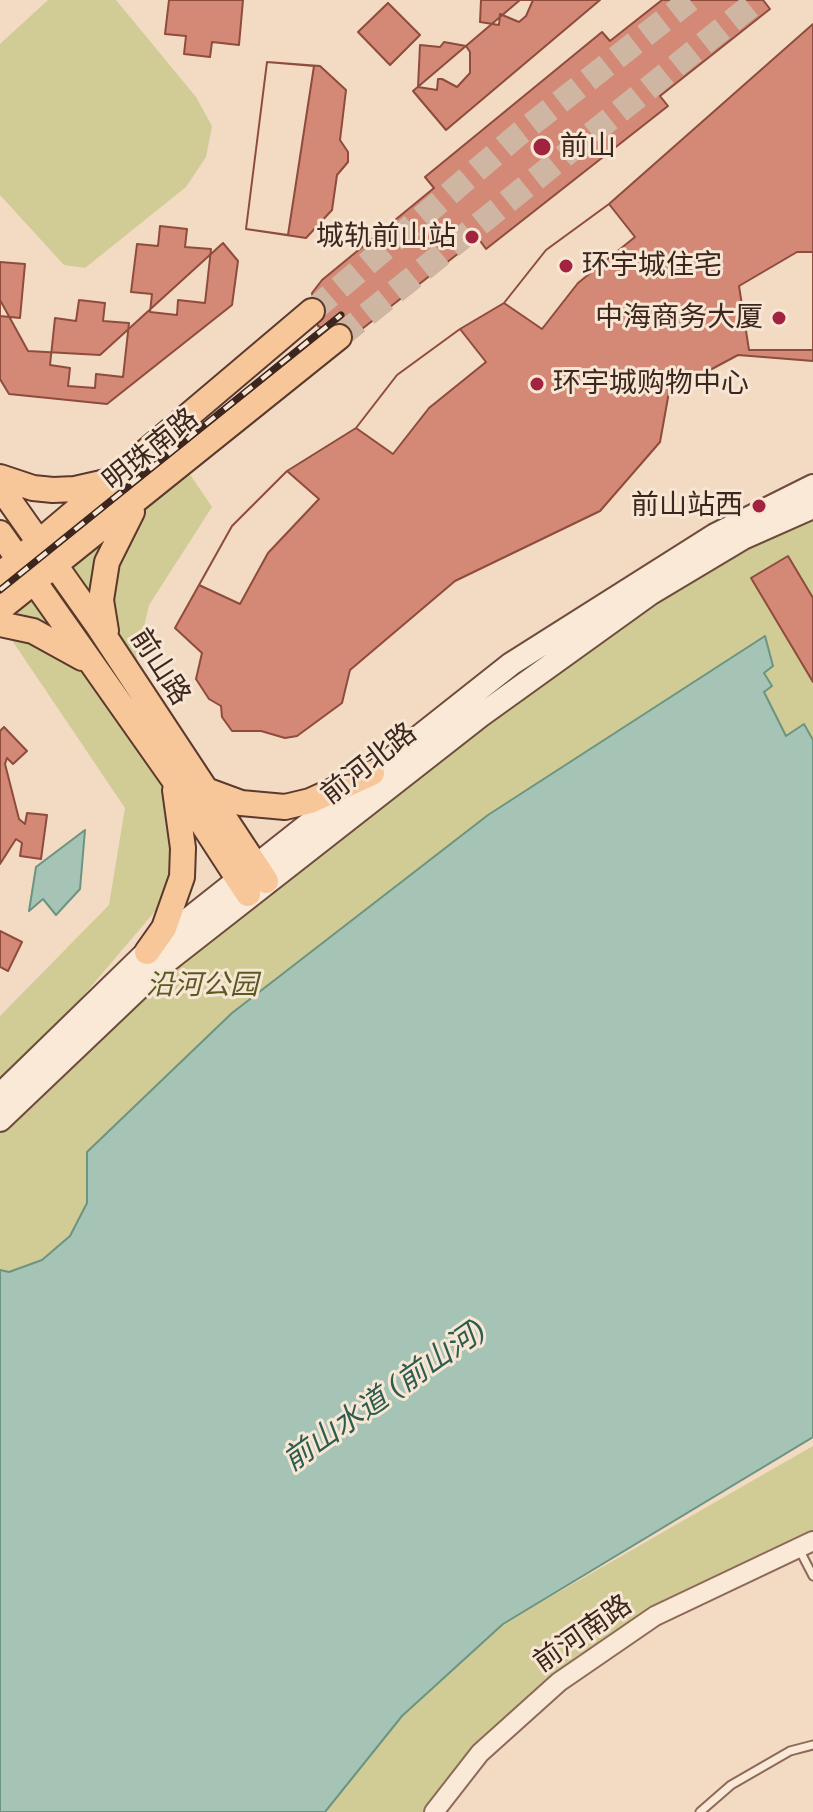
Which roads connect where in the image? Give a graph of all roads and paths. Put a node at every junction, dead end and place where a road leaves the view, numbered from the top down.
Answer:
1 (312, 311) tunnel mouth
2 (339, 337) tunnel mouth
3 (119, 475) junction
4 (0, 477) edge
5 (813, 486) edge
6 (0, 487) edge
7 (151, 489) junction
8 (813, 507) edge
9 (0, 533) edge
10 (39, 543) junction
11 (57, 564) junction
12 (10, 568) edge
13 (35, 581) junction
14 (0, 609) edge
15 (0, 624) edge
16 (113, 649) junction
17 (92, 667) junction
18 (372, 773) junction
19 (174, 780) junction
20 (203, 789) junction
21 (252, 880) junction
22 (147, 952) junction
23 (0, 1095) edge
24 (0, 1120) edge
25 (806, 1545) edge
26 (813, 1576) edge
27 (813, 1745) edge
28 (434, 1812) edge
29 (700, 1812) edge

1 - 3 main road, 明珠南路
2 - 7 main road, 明珠南路
3 - 4 main road
3 - 10 main road, 明珠南路
5 - 18 main road, 前河北路
6 - 10 main road, 前山路
7 - 11 main road, 明珠南路
7 - 16 main road
8 - 21 main road, 前河北路
9 - 12 main road, 前山路
10 - 11 main road, 前山路
10 - 12 main road, 明珠南路
11 - 13 main road, 明珠南路
11 - 16 main road, 前山路
12 - 13 main road, 前山路
13 - 14 main road, 明珠南路
13 - 17 main road, 前山路
15 - 17 main road
16 - 20 main road, 前山路
17 - 19 main road, 前山路
18 - 20 main road
18 - 21 main road, 前河北路
19 - 21 main road, 前山路
19 - 22 main road
20 - 21 main road, 前山路
21 - 22 main road, 前河北路
21 - 24 main road, 前河北路
22 - 23 main road, 前河北路
25 - 26 lane
25 - 28 street, 前河南路
27 - 29 lane

